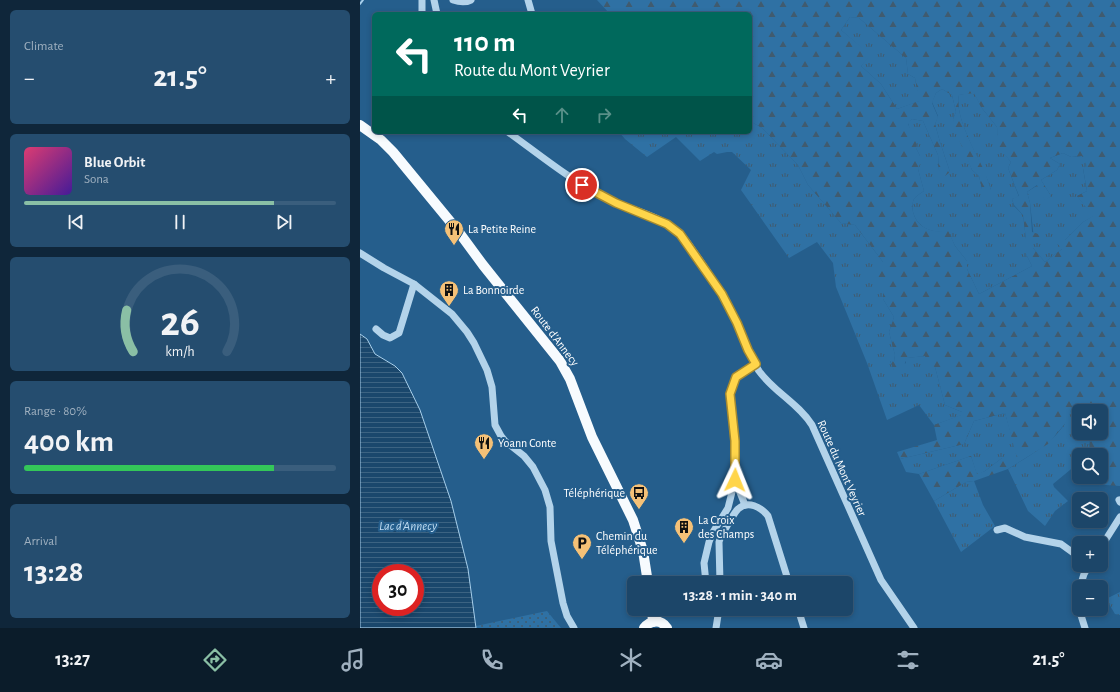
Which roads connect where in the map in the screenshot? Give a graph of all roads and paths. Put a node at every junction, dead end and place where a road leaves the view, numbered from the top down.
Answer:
1 (422, 0) edge
2 (434, 0) edge
3 (453, 0) edge
4 (471, 0) edge
5 (528, 0) edge
6 (422, 12) edge
7 (437, 12) edge
8 (531, 12) edge
9 (360, 125) edge
10 (372, 134) edge
11 (373, 134) edge
12 (511, 134) edge
13 (360, 253) edge
14 (414, 284) junction
15 (376, 329) dead end
16 (756, 364) junction
17 (735, 480) junction
18 (744, 505) junction
19 (1120, 517) edge
20 (997, 530) dead end
21 (1108, 536) edge
22 (1072, 552) edge
23 (647, 576) edge
24 (705, 576) edge
25 (720, 576) edge
26 (787, 576) edge
27 (651, 616) edge
28 (654, 616) edge
29 (718, 616) edge
30 (800, 616) edge
31 (1081, 616) edge
32 (574, 628) edge
33 (644, 628) edge
34 (667, 628) edge
35 (716, 628) edge
36 (804, 628) edge
37 (914, 628) edge
38 (1085, 628) edge

1 - 6 street
2 - 7 street
3 - 4 street
5 - 8 street
9 - 10 main road, Route d'Annecy
11 - 23 main road, Route d'Annecy
12 - 16 street, Route du Mont Veyrier
13 - 14 street
14 - 15 street
14 - 32 street
16 - 17 street
16 - 37 street, Route du Mont Veyrier
17 - 18 street
17 - 24 street
18 - 25 street
18 - 26 street
19 - 21 street
20 - 22 street
27 - 33 main road
28 - 34 main road
29 - 35 street
30 - 36 street
31 - 38 street

